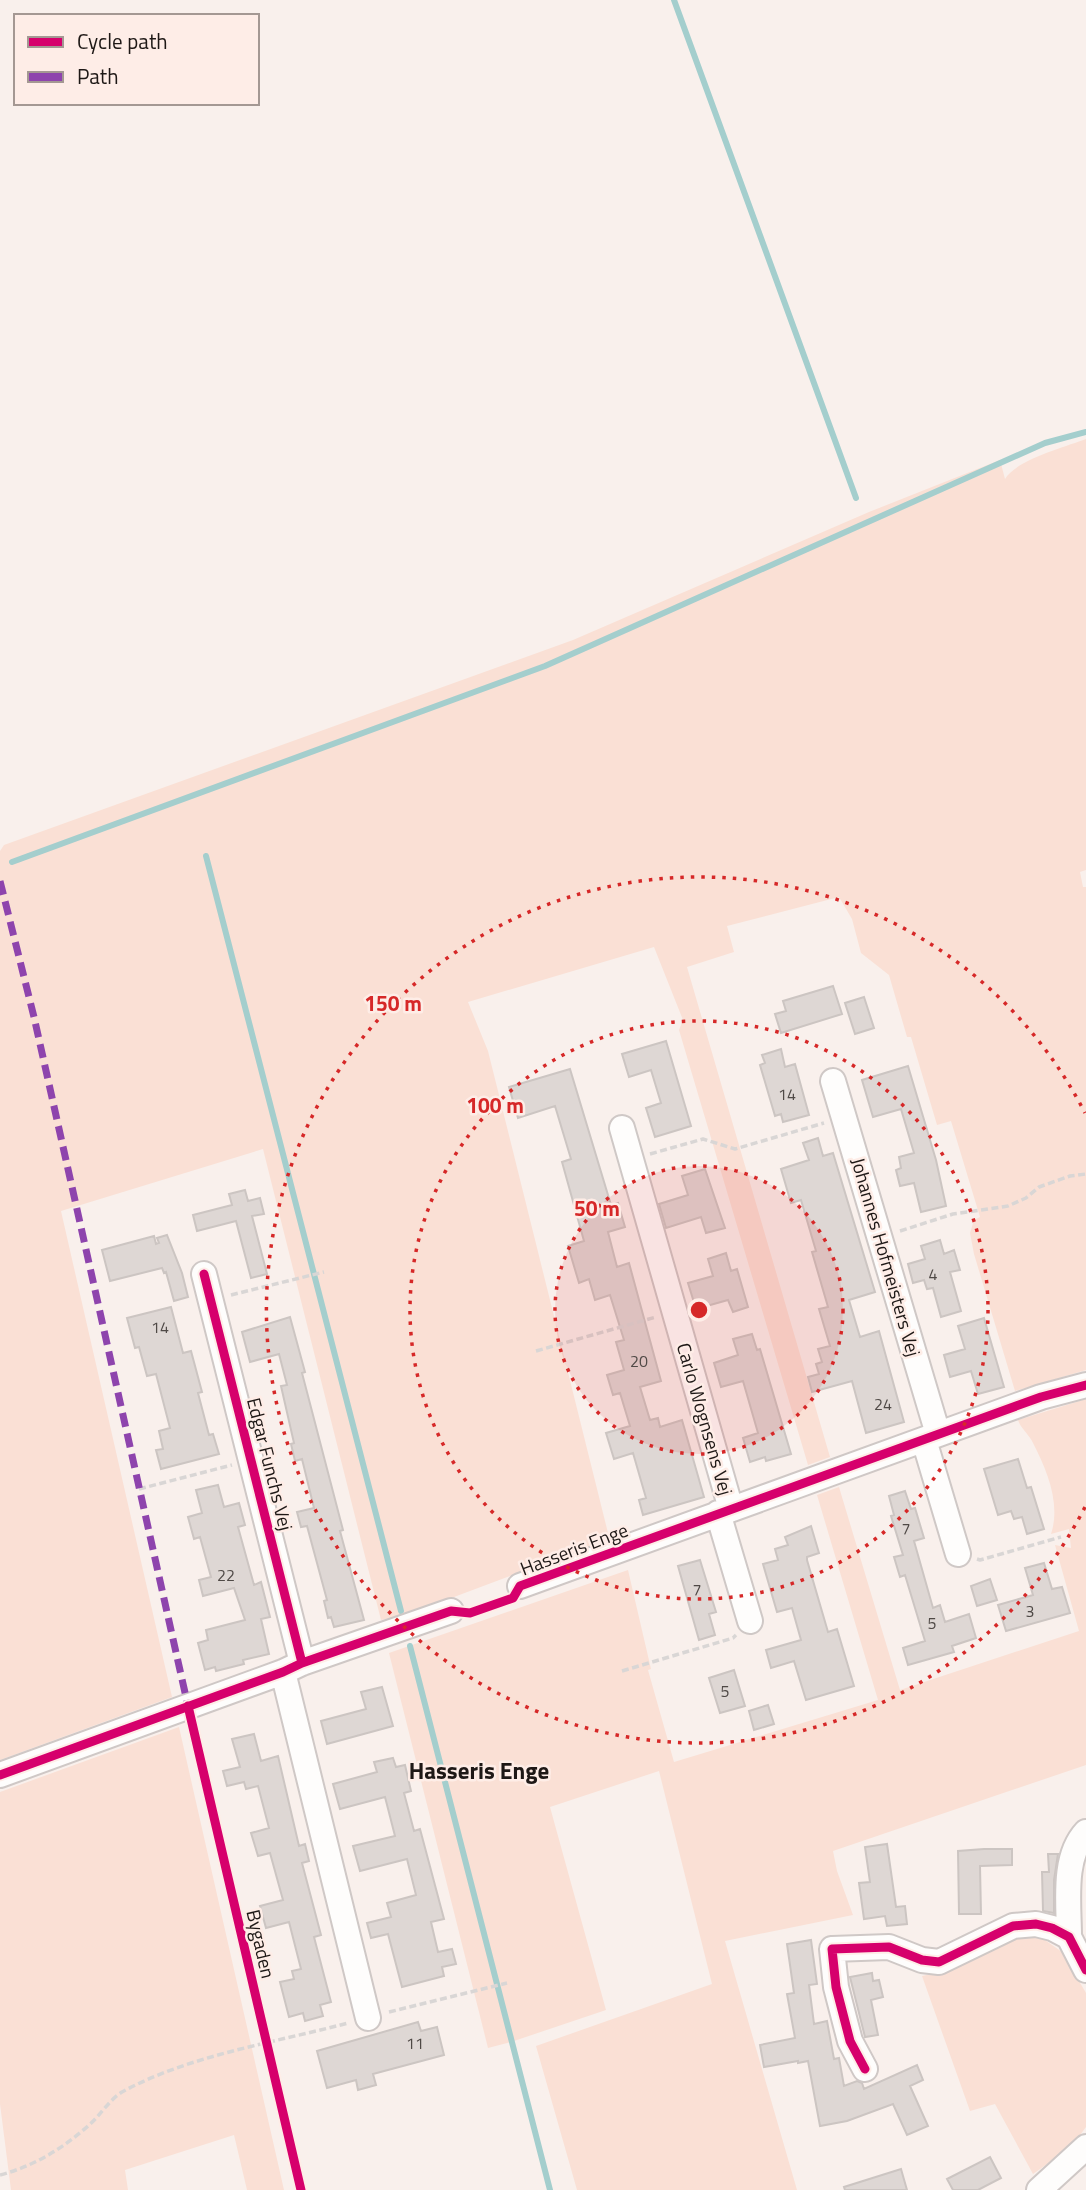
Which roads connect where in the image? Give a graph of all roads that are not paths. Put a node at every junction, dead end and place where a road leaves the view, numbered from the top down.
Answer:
1 (833, 1081) dead end
2 (622, 1128) dead end
3 (204, 1274) dead end
4 (1086, 1385) edge
5 (931, 1437) junction
6 (725, 1511) junction
7 (958, 1554) road end
8 (520, 1586) dead end
9 (451, 1611) dead end
10 (750, 1621) road end
11 (293, 1667) junction
12 (0, 1775) edge
13 (1086, 1832) edge
14 (1069, 1937) junction
15 (1086, 1970) edge
16 (368, 2018) road end
17 (865, 2069) dead end
18 (1086, 2147) edge
19 (1039, 2190) edge

1 - 5 street, Johannes Hofmeisters Vej
2 - 6 street, Carlo Wognsens Vej
3 - 11 street, Edgar Funchs Vej
4 - 5 street, Hasseris Enge
5 - 6 street, Hasseris Enge
5 - 7 street, Johannes Hofmeisters Vej
6 - 8 street, Hasseris Enge
6 - 10 street, Carlo Wognsens Vej
9 - 11 street
11 - 12 street
11 - 16 street, Edgar Funchs Vej
13 - 14 street
14 - 15 street
14 - 17 street
18 - 19 street

